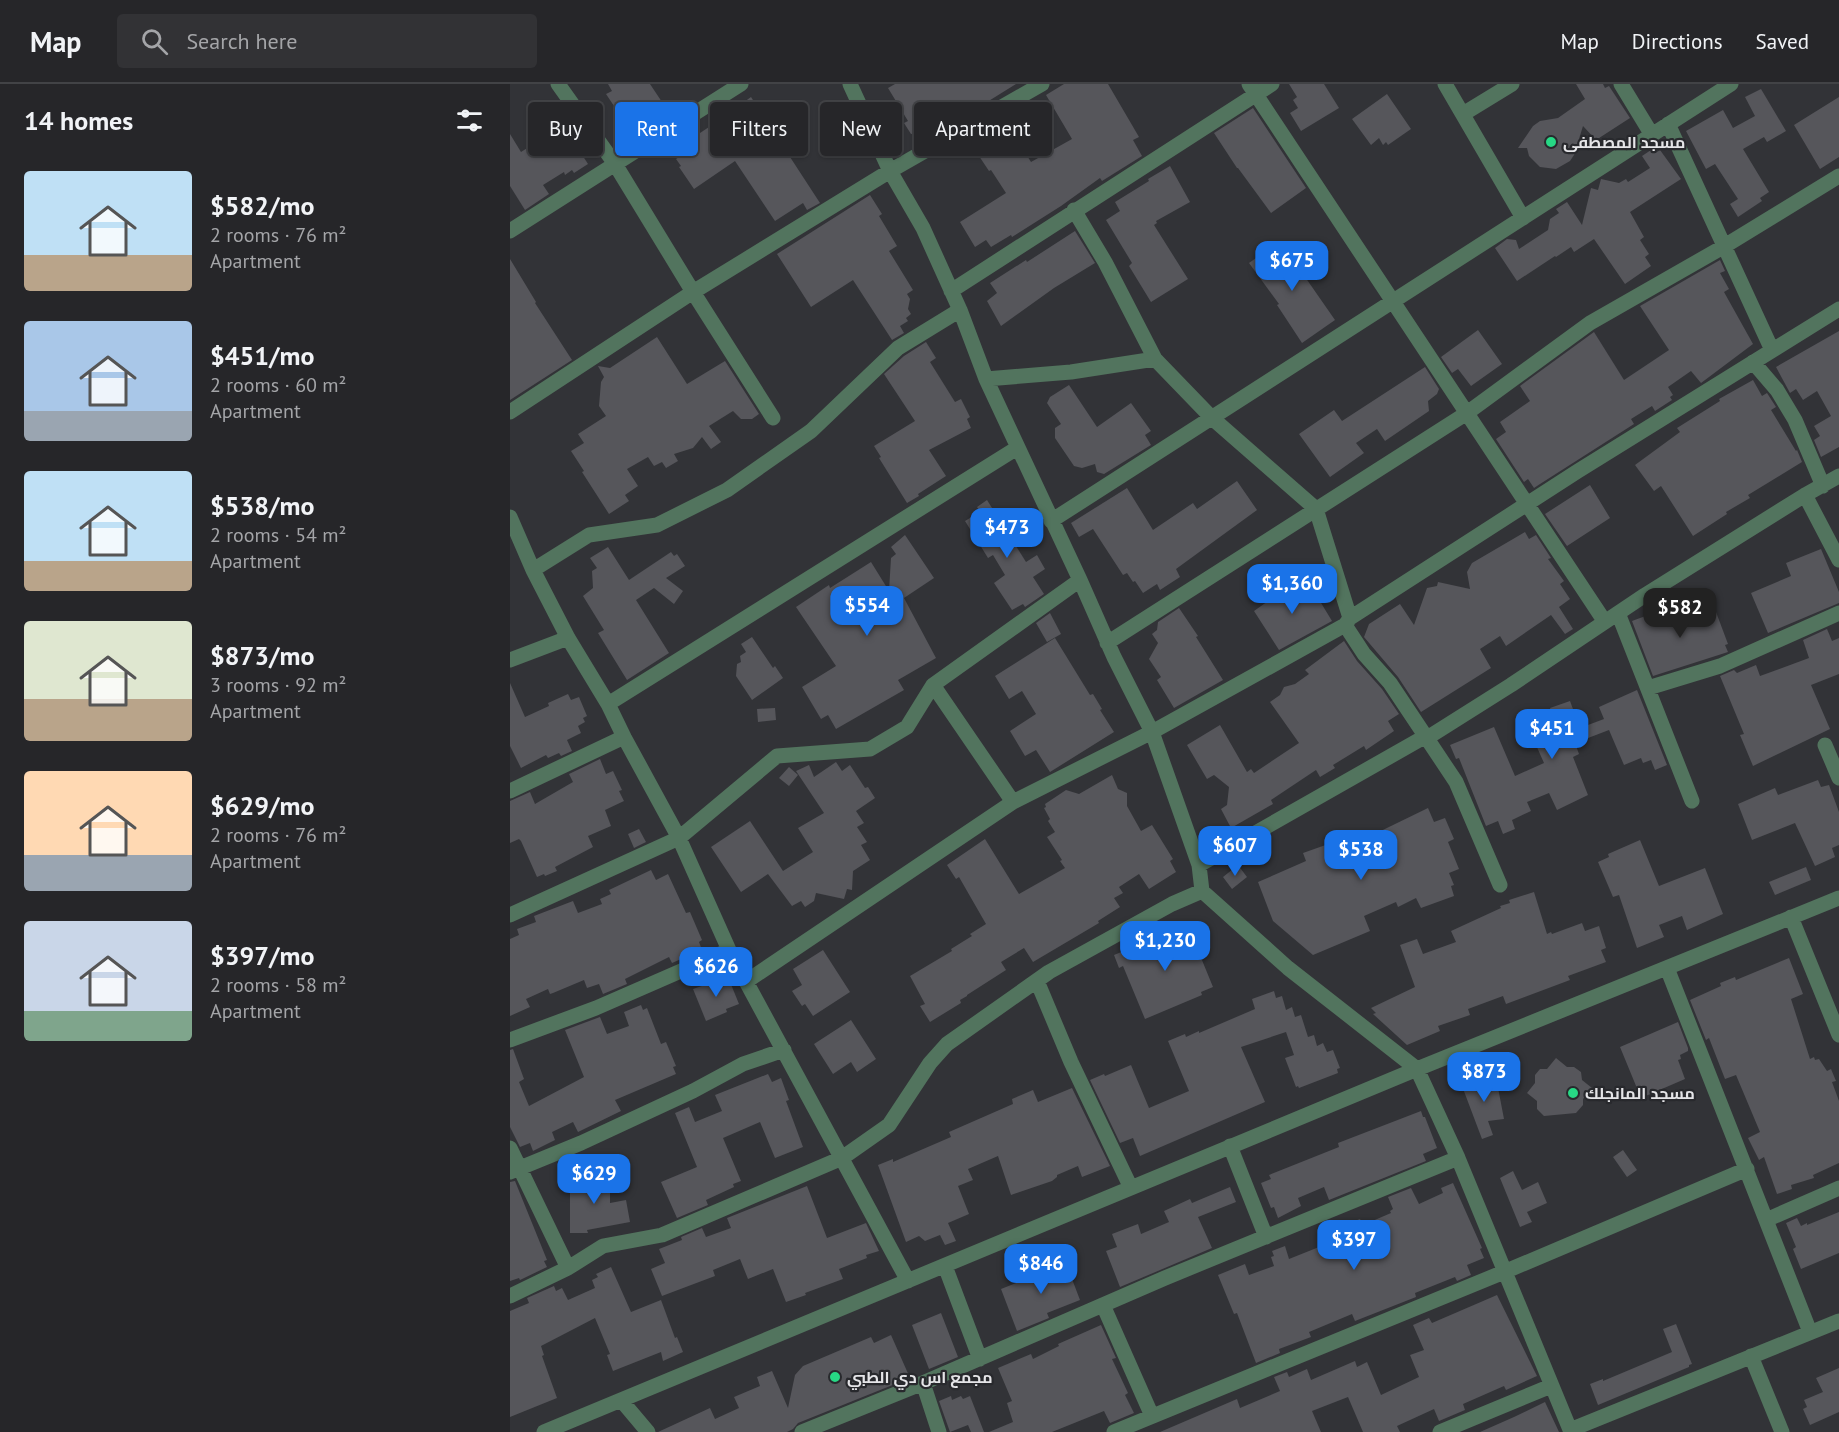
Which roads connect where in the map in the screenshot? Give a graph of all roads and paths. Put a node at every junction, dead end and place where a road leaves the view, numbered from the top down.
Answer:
1 (558, 84) edge
2 (741, 84) edge
3 (1042, 84) edge
4 (1272, 84) edge
5 (1445, 84) edge
6 (1512, 84) edge
7 (1622, 84) edge
8 (1731, 84) edge
9 (856, 86) edge
10 (1252, 89) edge
11 (1463, 114) junction
12 (1668, 124) junction
13 (1652, 135) junction
14 (615, 164) junction
15 (890, 171) junction
16 (1839, 176) edge
17 (1074, 210) junction
18 (1523, 218) junction
19 (510, 231) edge
20 (1723, 247) junction
21 (951, 291) junction
22 (693, 292) junction
23 (1393, 302) junction
24 (1839, 309) edge
25 (960, 310) junction
26 (1772, 350) junction
27 (1155, 359) junction
28 (1753, 363) junction
29 (986, 379) junction
30 (510, 412) edge
31 (1467, 413) junction
32 (773, 418) dead end
33 (1212, 418) junction
34 (1017, 448) junction
35 (1839, 476) edge
36 (1823, 486) junction
37 (1805, 495) junction
38 (1527, 504) junction
39 (1316, 509) junction
40 (510, 517) edge
41 (1051, 521) junction
42 (1839, 560) edge
43 (533, 570) junction
44 (1080, 580) junction
45 (1618, 613) junction
46 (1839, 614) edge
47 (1348, 622) junction
48 (1605, 622) junction
49 (568, 638) junction
50 (1107, 643) junction
51 (510, 660) edge
52 (933, 684) junction
53 (1648, 688) junction
54 (608, 704) junction
55 (1152, 732) junction
56 (624, 737) junction
57 (1427, 738) junction
58 (1825, 746) dead end
59 (1839, 778) edge
60 (510, 791) edge
61 (1692, 801) dead end
62 (1013, 802) junction
63 (679, 838) junction
64 (1199, 865) junction
65 (1500, 885) dead end
66 (1202, 891) junction
67 (1839, 898) edge
68 (510, 915) edge
69 (1791, 917) junction
70 (729, 950) junction
71 (1667, 968) junction
72 (747, 981) junction
73 (1037, 981) junction
74 (1839, 1035) edge
75 (510, 1040) edge
76 (784, 1050) junction
77 (1417, 1069) junction
78 (1230, 1146) junction
79 (510, 1148) edge
80 (842, 1158) junction
81 (1458, 1158) junction
82 (1748, 1170) junction
83 (515, 1171) edge
84 (1131, 1188) junction
85 (1839, 1188) edge
86 (1766, 1220) junction
87 (1266, 1237) junction
88 (945, 1266) junction
89 (568, 1268) junction
90 (1504, 1272) junction
91 (908, 1281) junction
92 (510, 1296) edge
93 (1103, 1305) junction
94 (1839, 1321) edge
95 (1810, 1332) junction
96 (1750, 1356) junction
97 (980, 1359) junction
98 (923, 1383) junction
99 (1551, 1386) junction
100 (621, 1400) junction
101 (1152, 1416) junction
102 (1570, 1431) edge
103 (544, 1432) edge
104 (648, 1432) edge
105 (802, 1432) edge
106 (939, 1432) edge
107 (1114, 1432) edge
108 (1440, 1432) edge
109 (1782, 1432) edge

1 - 14 street
2 - 14 street
3 - 15 street
4 - 10 street
5 - 11 street
6 - 11 street
7 - 13 street
8 - 12 street
9 - 15 street
10 - 17 street
10 - 23 street
11 - 18 street
12 - 13 street
12 - 20 street
13 - 18 street
14 - 19 street
14 - 22 street
15 - 21 street
15 - 22 street
16 - 20 street
17 - 21 street
17 - 27 street
18 - 23 street
20 - 26 street
20 - 31 street
21 - 25 street
22 - 30 street
22 - 32 street
23 - 31 street
23 - 33 street
24 - 26 street
25 - 29 street
25 - 43 street
26 - 28 street
27 - 29 street
27 - 33 street
28 - 36 street
28 - 38 street
29 - 34 street
31 - 38 street
31 - 39 street
33 - 39 street
33 - 41 street
34 - 41 street
34 - 54 street
35 - 36 street
36 - 37 street
37 - 42 street
37 - 45 street
38 - 47 street
38 - 48 street
39 - 47 street
39 - 50 street
40 - 43 street
41 - 44 street
43 - 49 street
44 - 50 street
44 - 52 street
45 - 48 street
45 - 53 street
46 - 53 street
47 - 55 street
47 - 57 street
48 - 57 street
49 - 51 street
49 - 54 street
50 - 55 street
52 - 62 street
52 - 63 street
53 - 61 street
54 - 56 street
55 - 62 street
55 - 64 street
56 - 60 street
56 - 63 street
57 - 64 street
57 - 65 street
58 - 59 street
62 - 72 street
63 - 68 street
63 - 70 street
64 - 66 street
66 - 73 street
66 - 77 street
67 - 69 street
69 - 71 street
69 - 74 street
70 - 72 street
70 - 75 street
71 - 77 street
71 - 82 street
72 - 76 street
73 - 80 street
73 - 84 street
76 - 80 street
76 - 83 street
77 - 78 street
77 - 81 street
78 - 84 street
78 - 87 street
79 - 83 street
80 - 89 street
80 - 91 street
81 - 87 street
81 - 90 street
82 - 86 street
82 - 90 street
83 - 89 street
84 - 88 street
85 - 86 street
86 - 95 street
87 - 93 street
88 - 91 street
88 - 97 street
89 - 92 street
90 - 99 street
90 - 101 street
91 - 100 street
93 - 97 street
93 - 101 street
94 - 95 street
95 - 96 street
96 - 102 street
96 - 109 street
97 - 98 street
98 - 105 street
98 - 106 street
99 - 102 street
99 - 108 street
100 - 103 street
100 - 104 street
101 - 107 street

